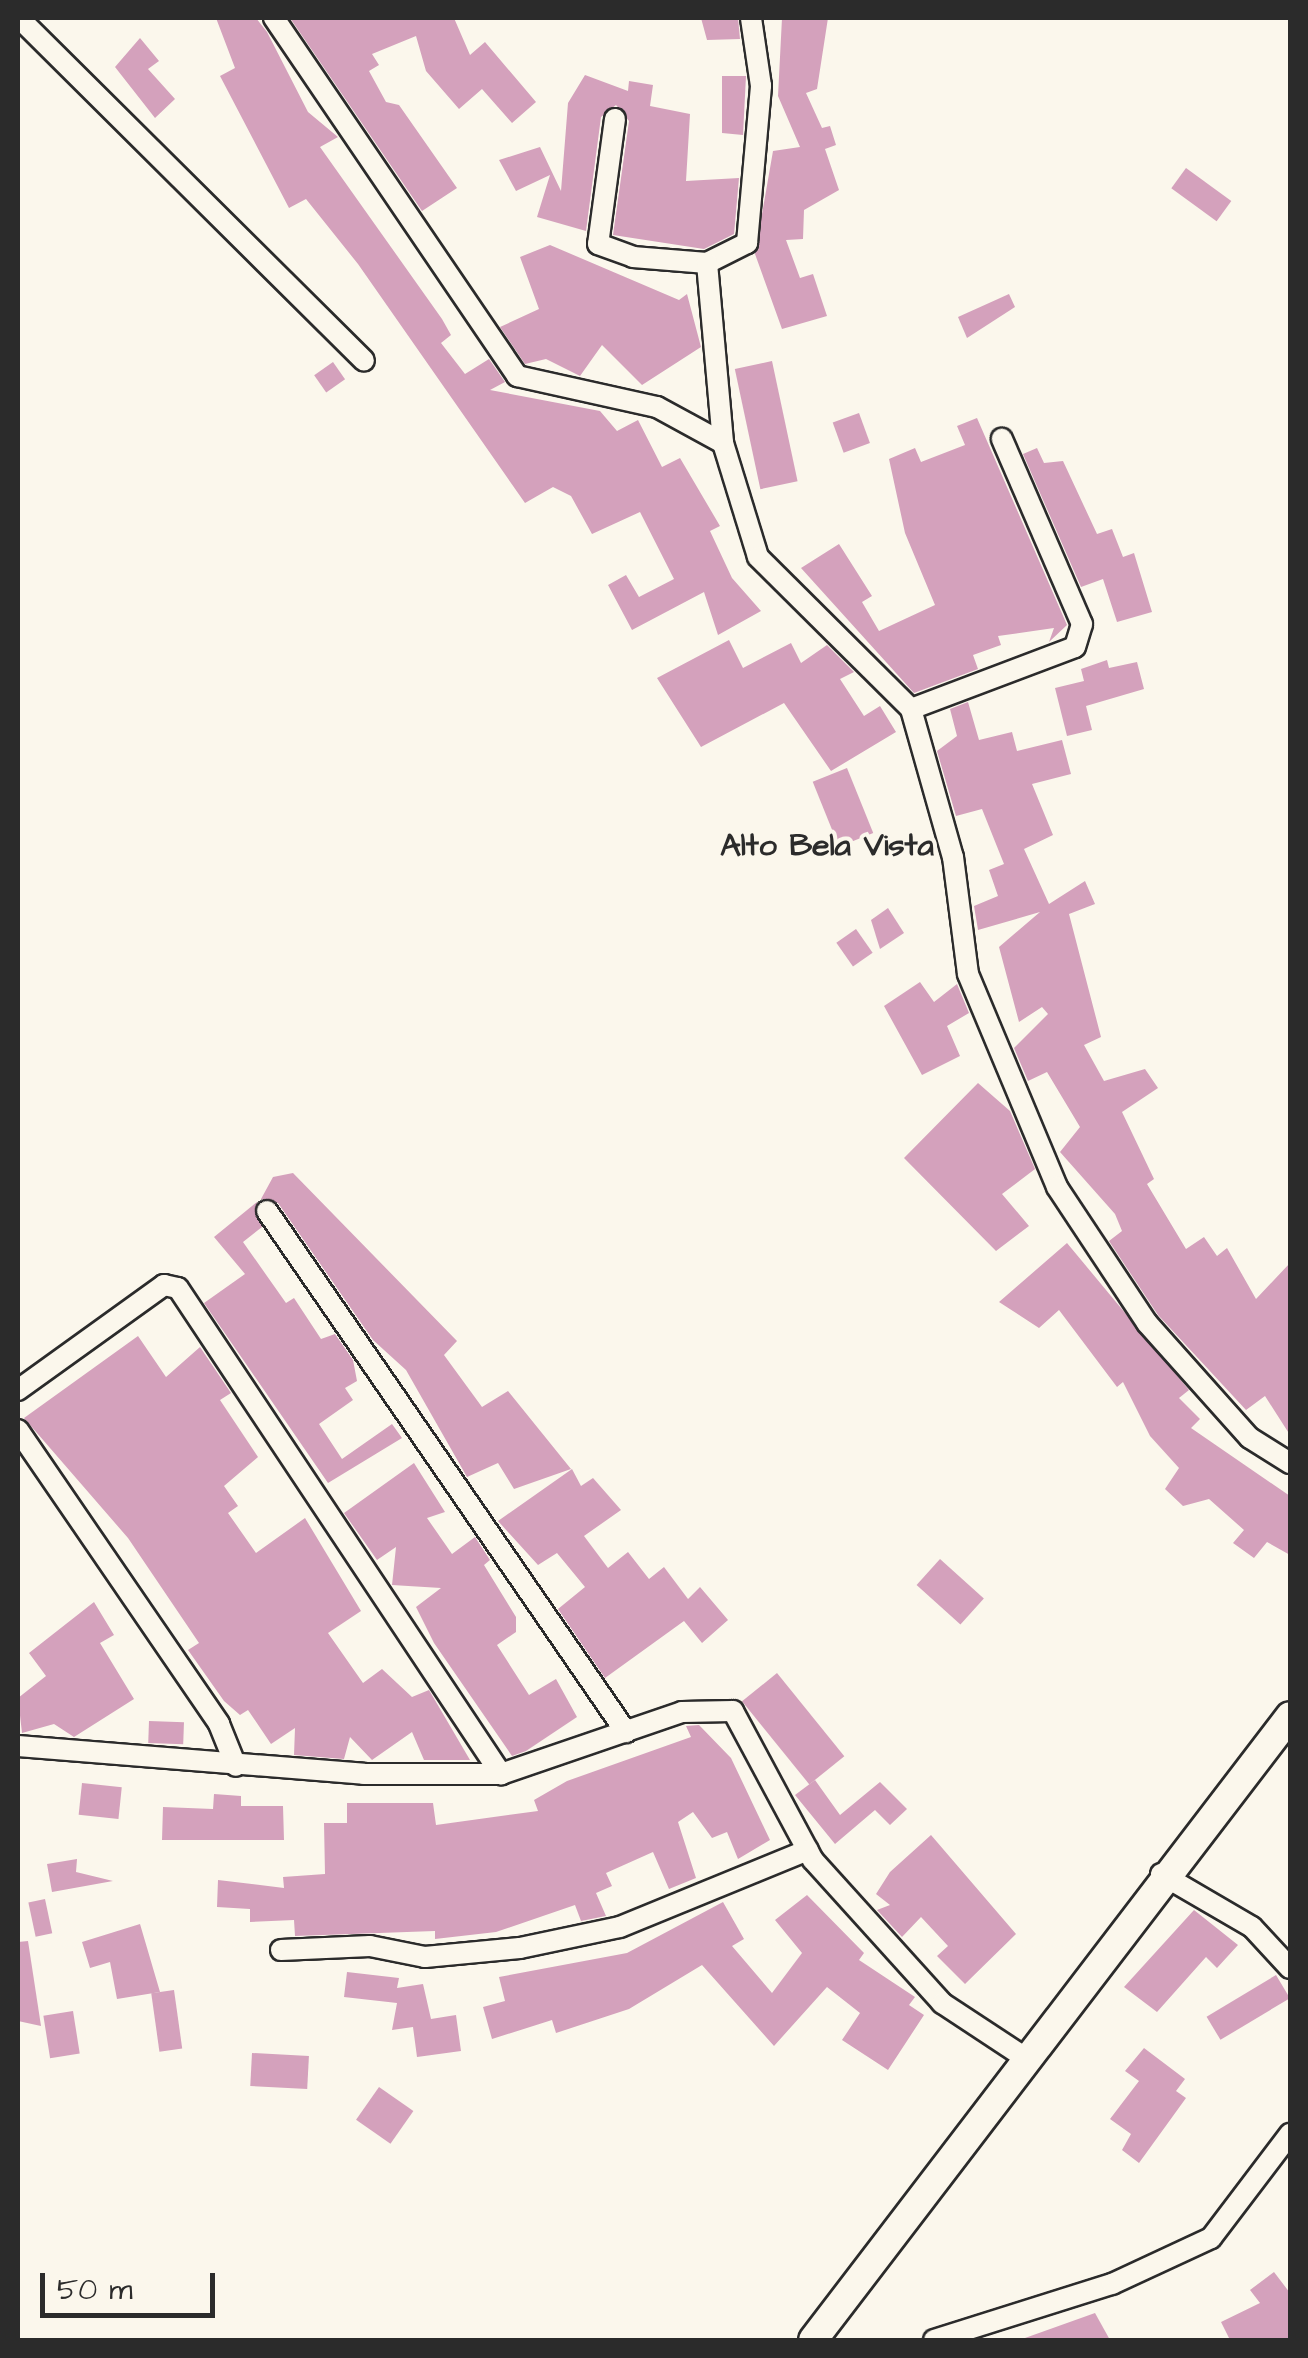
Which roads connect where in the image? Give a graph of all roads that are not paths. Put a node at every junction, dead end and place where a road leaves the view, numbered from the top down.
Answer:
1 (20, 18) edge
2 (274, 18) edge
3 (751, 18) edge
4 (615, 118) dead end
5 (708, 262) junction
6 (364, 361) dead end
7 (1002, 439) dead end
8 (723, 443) junction
9 (911, 709) junction
10 (266, 1211) dead end
11 (18, 1390) edge
12 (18, 1430) edge
13 (1290, 1463) edge
14 (1290, 1716) edge
15 (626, 1732) junction
16 (18, 1746) edge
17 (236, 1766) junction
18 (501, 1774) junction
19 (808, 1850) junction
20 (1161, 1874) junction
21 (281, 1950) dead end
22 (1290, 1968) edge
23 (1024, 2057) junction
24 (1290, 2134) edge
25 (813, 2340) edge
26 (934, 2340) edge

1 - 6 street
2 - 8 street
3 - 5 street
4 - 5 street
5 - 8 street
7 - 9 street
8 - 9 street
9 - 13 street
10 - 15 street
11 - 18 street
12 - 17 street
14 - 20 main road
15 - 18 street
15 - 19 street
16 - 17 street
17 - 18 street
19 - 21 street
19 - 23 street
20 - 22 street
20 - 23 main road
23 - 25 main road
24 - 26 street

